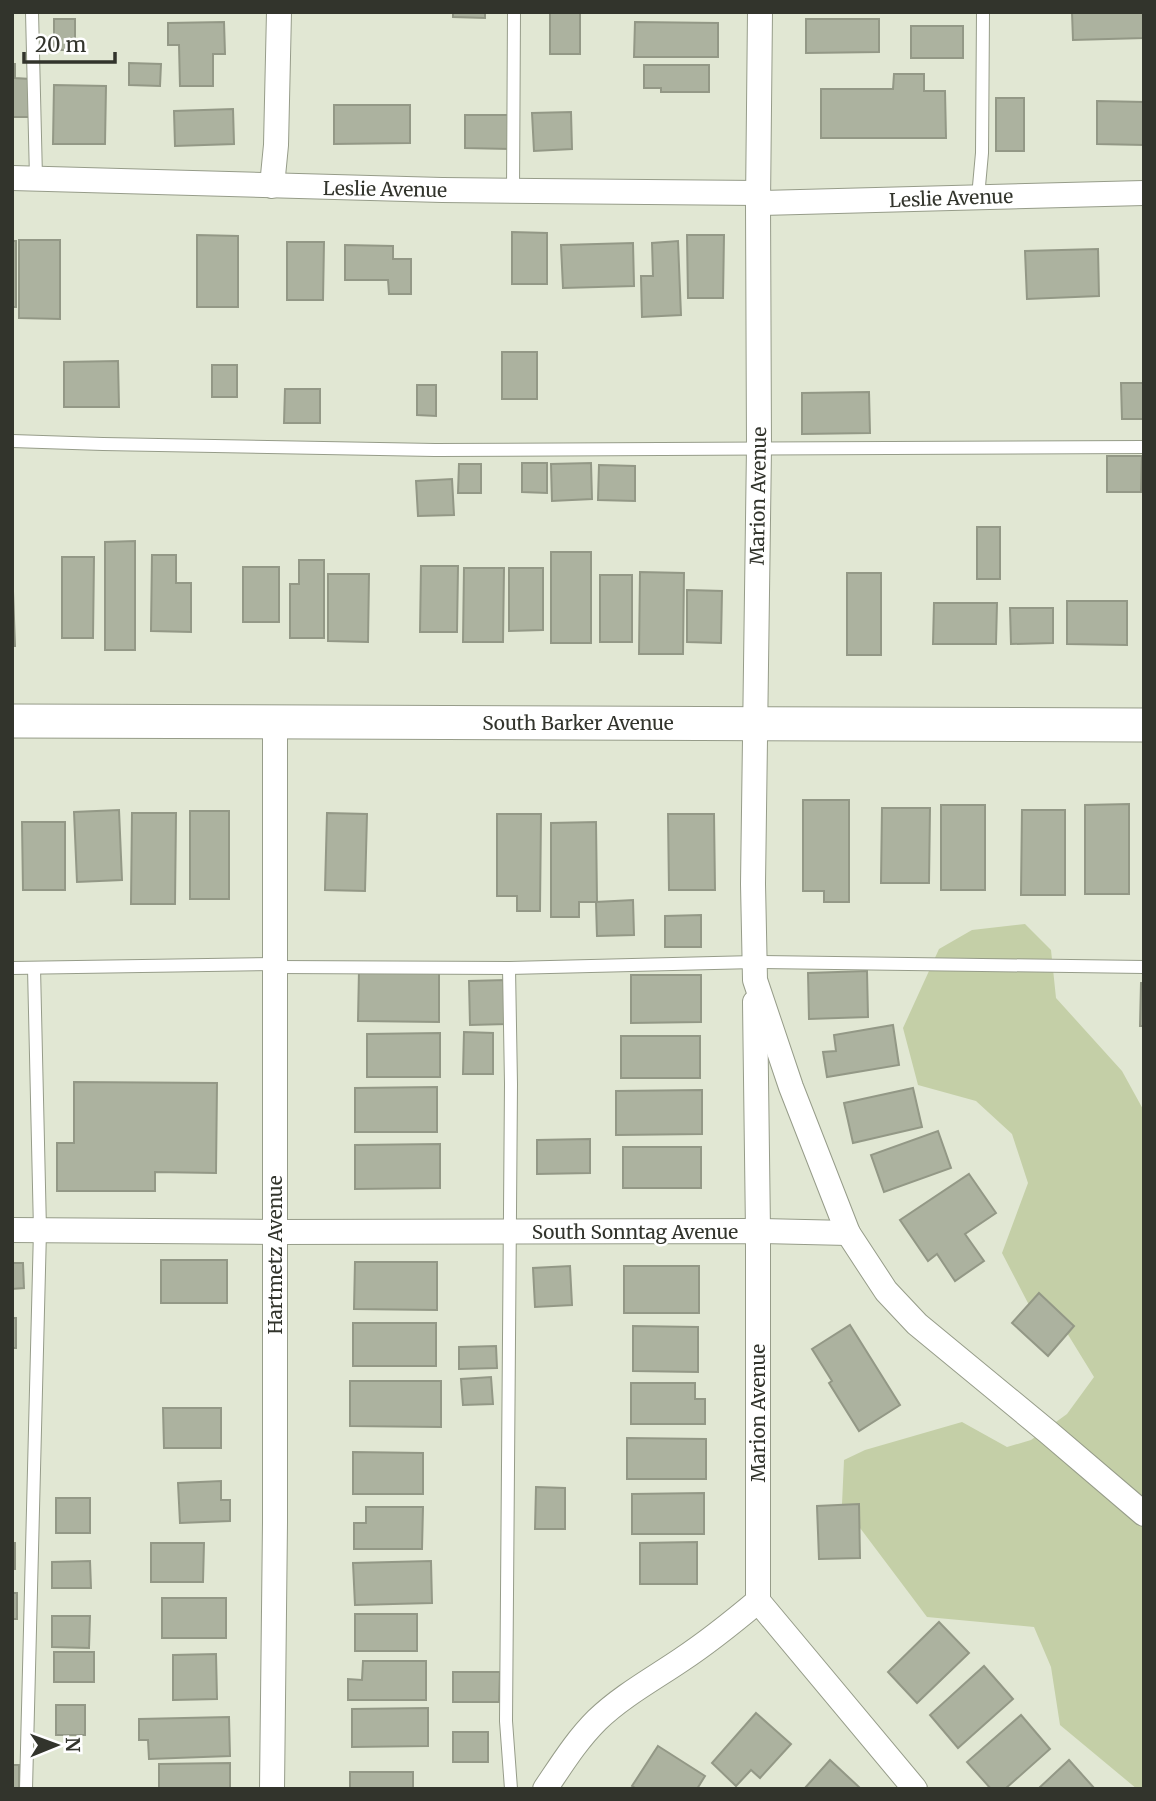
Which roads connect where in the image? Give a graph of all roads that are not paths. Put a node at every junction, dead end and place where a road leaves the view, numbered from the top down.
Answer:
1 (32, 12) edge
2 (279, 12) edge
3 (514, 12) edge
4 (760, 12) edge
5 (983, 12) edge
6 (24, 178) edge
7 (272, 186) junction
8 (513, 191) junction
9 (1144, 193) edge
10 (758, 198) junction
11 (978, 198) junction
12 (12, 441) edge
13 (759, 447) junction
14 (1144, 447) edge
15 (12, 721) edge
16 (275, 722) junction
17 (755, 723) junction
18 (1144, 725) edge
19 (275, 966) junction
20 (1144, 967) edge
21 (12, 968) edge
22 (34, 968) junction
23 (509, 968) junction
24 (755, 971) junction
25 (12, 1230) edge
26 (40, 1230) junction
27 (758, 1231) junction
28 (275, 1233) junction
29 (509, 1233) junction
30 (848, 1233) junction
31 (1144, 1514) edge
32 (758, 1601) junction
33 (26, 1789) edge
34 (272, 1789) edge
35 (511, 1789) edge
36 (545, 1789) edge
37 (915, 1789) edge

1 - 6 lane
2 - 7 street
3 - 8 lane
4 - 10 street, Marion Avenue
5 - 11 lane
6 - 7 street, Leslie Avenue
7 - 8 street, Leslie Avenue
8 - 10 street, Leslie Avenue
9 - 11 street, Leslie Avenue
10 - 11 street, Leslie Avenue
10 - 13 street, Marion Avenue
12 - 13 lane
13 - 14 lane
13 - 17 street, Marion Avenue
15 - 16 main road, South Barker Avenue
16 - 17 main road, South Barker Avenue
16 - 19 street, Hartmetz Avenue
17 - 18 main road, South Barker Avenue
17 - 24 street, Marion Avenue
19 - 22 lane
19 - 23 lane
19 - 28 street, Hartmetz Avenue
20 - 24 lane
21 - 22 lane
22 - 26 lane
23 - 24 lane
23 - 29 lane
24 - 27 street, Marion Avenue
24 - 30 street, Marion Avenue
25 - 26 street, South Sonntag Avenue
26 - 28 street, South Sonntag Avenue
26 - 33 lane
27 - 29 street, South Sonntag Avenue
27 - 30 street, South Sonntag Avenue
27 - 32 street, Marion Avenue
28 - 29 street, South Sonntag Avenue
28 - 34 street, Hartmetz Avenue
29 - 35 lane
30 - 31 street
32 - 36 street
32 - 37 street

